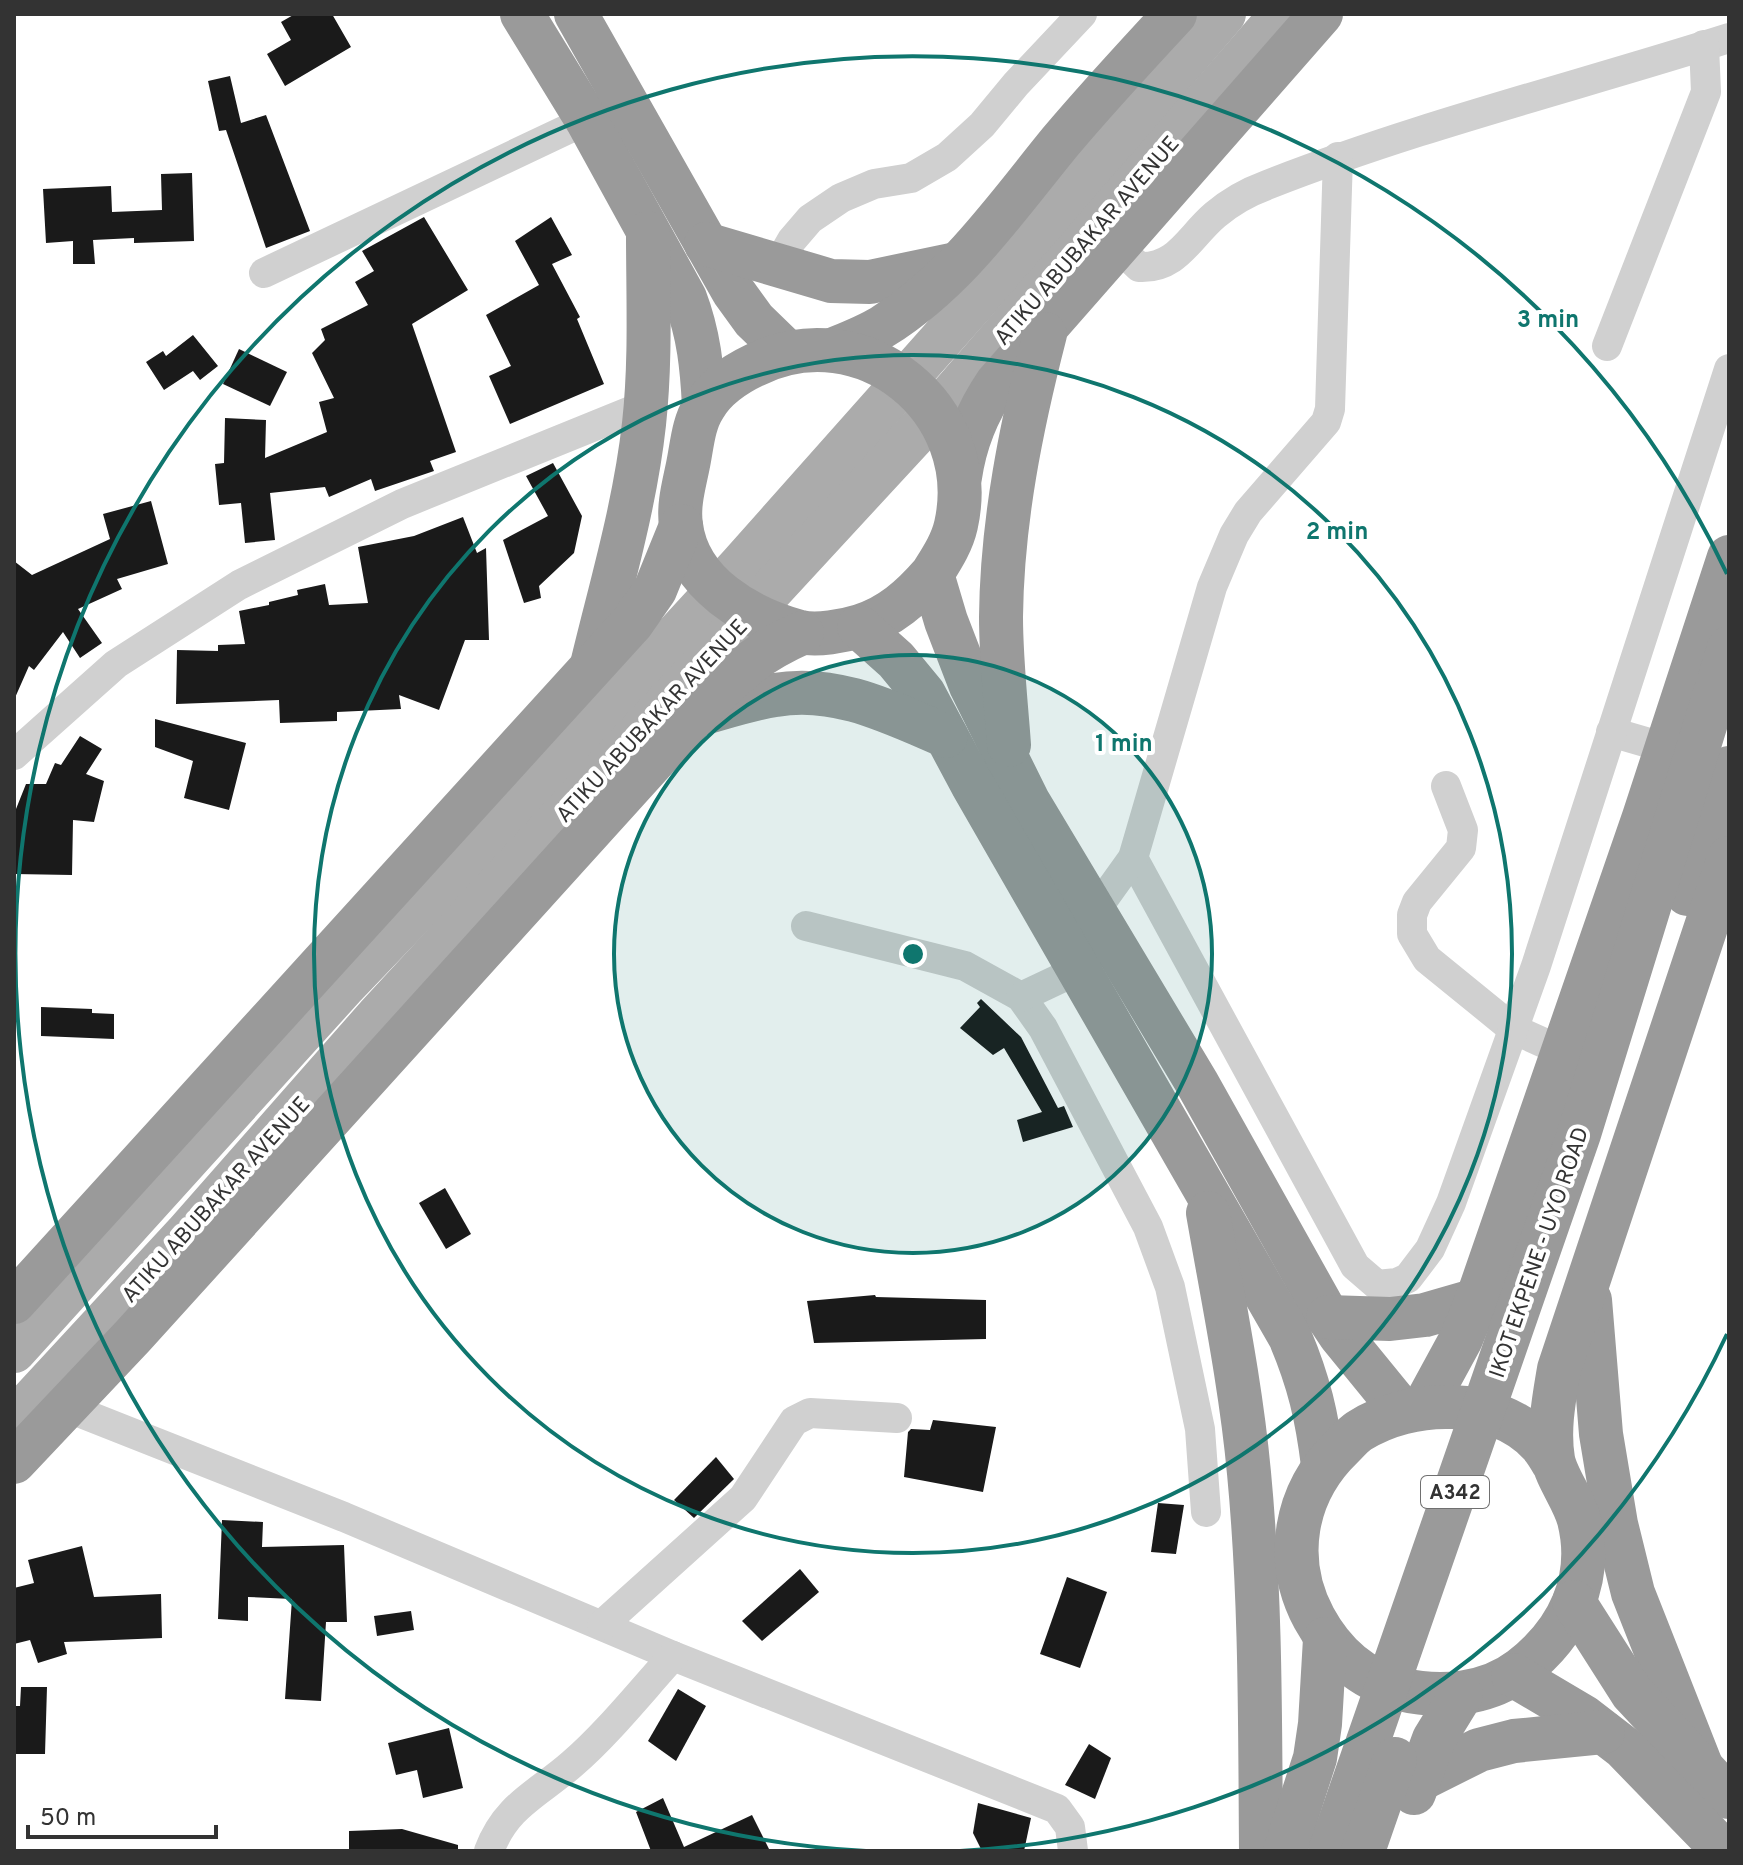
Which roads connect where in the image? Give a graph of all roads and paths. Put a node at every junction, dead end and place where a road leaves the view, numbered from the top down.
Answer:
1 (522, 14) edge
2 (576, 14) edge
3 (1175, 14) edge
4 (1224, 14) edge
5 (1282, 14) edge
6 (1321, 14) edge
7 (1069, 19) edge
8 (1717, 42) edge
9 (587, 120) junction
10 (1338, 157) junction
11 (648, 233) junction
12 (1104, 243) junction
13 (706, 244) junction
14 (958, 264) junction
15 (777, 266) junction
16 (264, 273) dead end
17 (1047, 327) junction
18 (1607, 346) dead end
19 (832, 350) junction
20 (787, 352) junction
21 (1729, 369) edge
22 (646, 405) junction
23 (704, 406) junction
24 (958, 484) junction
25 (681, 526) junction
26 (1729, 557) edge
27 (932, 574) junction
28 (859, 627) junction
29 (802, 633) junction
30 (1729, 648) edge
31 (591, 669) junction
32 (695, 715) junction
33 (1611, 732) junction
34 (946, 736) junction
35 (1666, 748) junction
36 (596, 750) junction
37 (14, 755) edge
38 (1010, 764) junction
39 (1729, 768) edge
40 (1446, 786) dead end
41 (1133, 858) junction
42 (1729, 858) edge
43 (1095, 911) junction
44 (806, 926) dead end
45 (1078, 970) junction
46 (1021, 997) junction
47 (1513, 1029) junction
48 (1564, 1052) junction
49 (1591, 1141) junction
50 (1203, 1183) junction
51 (1588, 1280) junction
52 (1477, 1300) junction
53 (14, 1302) edge
54 (1328, 1317) junction
55 (14, 1351) edge
56 (66, 1407) junction
57 (1413, 1409) junction
58 (897, 1418) dead end
59 (14, 1420) edge
60 (14, 1462) edge
61 (1553, 1463) junction
62 (1323, 1465) junction
63 (1206, 1512) dead end
64 (1574, 1602) junction
65 (602, 1625) junction
66 (1325, 1639) junction
67 (673, 1656) junction
68 (1513, 1675) junction
69 (1461, 1695) junction
70 (1603, 1732) junction
71 (1419, 1780) junction
72 (1716, 1783) edge
73 (489, 1851) edge
74 (1073, 1851) edge
75 (1261, 1851) edge
76 (1285, 1851) edge
77 (1330, 1851) edge
78 (1363, 1851) edge
79 (1392, 1851) edge
80 (1724, 1851) edge

1 - 9 highway
2 - 13 highway
3 - 14 highway
4 - 36 main road, ATIKU ABUBAKAR AVENUE
5 - 12 main road, ATIKU ABUBAKAR AVENUE
6 - 12 highway
7 - 15 street
8 - 10 street
8 - 18 street
9 - 11 highway
9 - 16 street
10 - 12 street
10 - 41 street
11 - 22 highway
11 - 23 highway
12 - 17 highway
12 - 36 main road, ATIKU ABUBAKAR AVENUE
13 - 15 highway
13 - 20 highway
14 - 15 highway
14 - 19 highway
17 - 24 highway
17 - 38 highway
19 - 20 highway
19 - 24 highway
20 - 23 highway
21 - 33 street
22 - 31 highway
22 - 37 street
23 - 25 highway
24 - 27 highway
25 - 29 highway
25 - 31 highway
26 - 35 highway
27 - 28 highway
27 - 38 highway
28 - 29 highway
28 - 34 highway
29 - 32 highway
30 - 49 highway, IKOT EKPENE - UYO ROAD / A342
31 - 53 highway
32 - 34 highway
32 - 56 highway
33 - 35 street
33 - 47 street
34 - 45 highway
35 - 48 highway
36 - 55 main road, ATIKU ABUBAKAR AVENUE
36 - 59 main road, ATIKU ABUBAKAR AVENUE
38 - 43 highway
39 - 49 highway, IKOT EKPENE - UYO ROAD / A342
40 - 47 street
41 - 43 street
41 - 47 street
42 - 51 highway
43 - 54 highway
44 - 46 street
45 - 46 street
45 - 50 highway
46 - 63 street
47 - 48 street
48 - 52 highway
49 - 77 highway, IKOT EKPENE - UYO ROAD / A342
49 - 78 highway, IKOT EKPENE - UYO ROAD / A342
50 - 62 highway
50 - 75 highway
51 - 61 highway
51 - 72 highway
52 - 54 highway
52 - 57 highway
54 - 57 highway
56 - 60 highway
56 - 65 street
57 - 61 highway
57 - 62 highway
58 - 65 street
61 - 64 highway
62 - 66 highway
64 - 68 highway
64 - 72 highway
65 - 67 street
66 - 69 highway
66 - 76 highway
67 - 73 street
67 - 74 street
68 - 69 highway
68 - 70 highway
69 - 71 highway
70 - 71 highway
70 - 80 highway
71 - 79 highway

